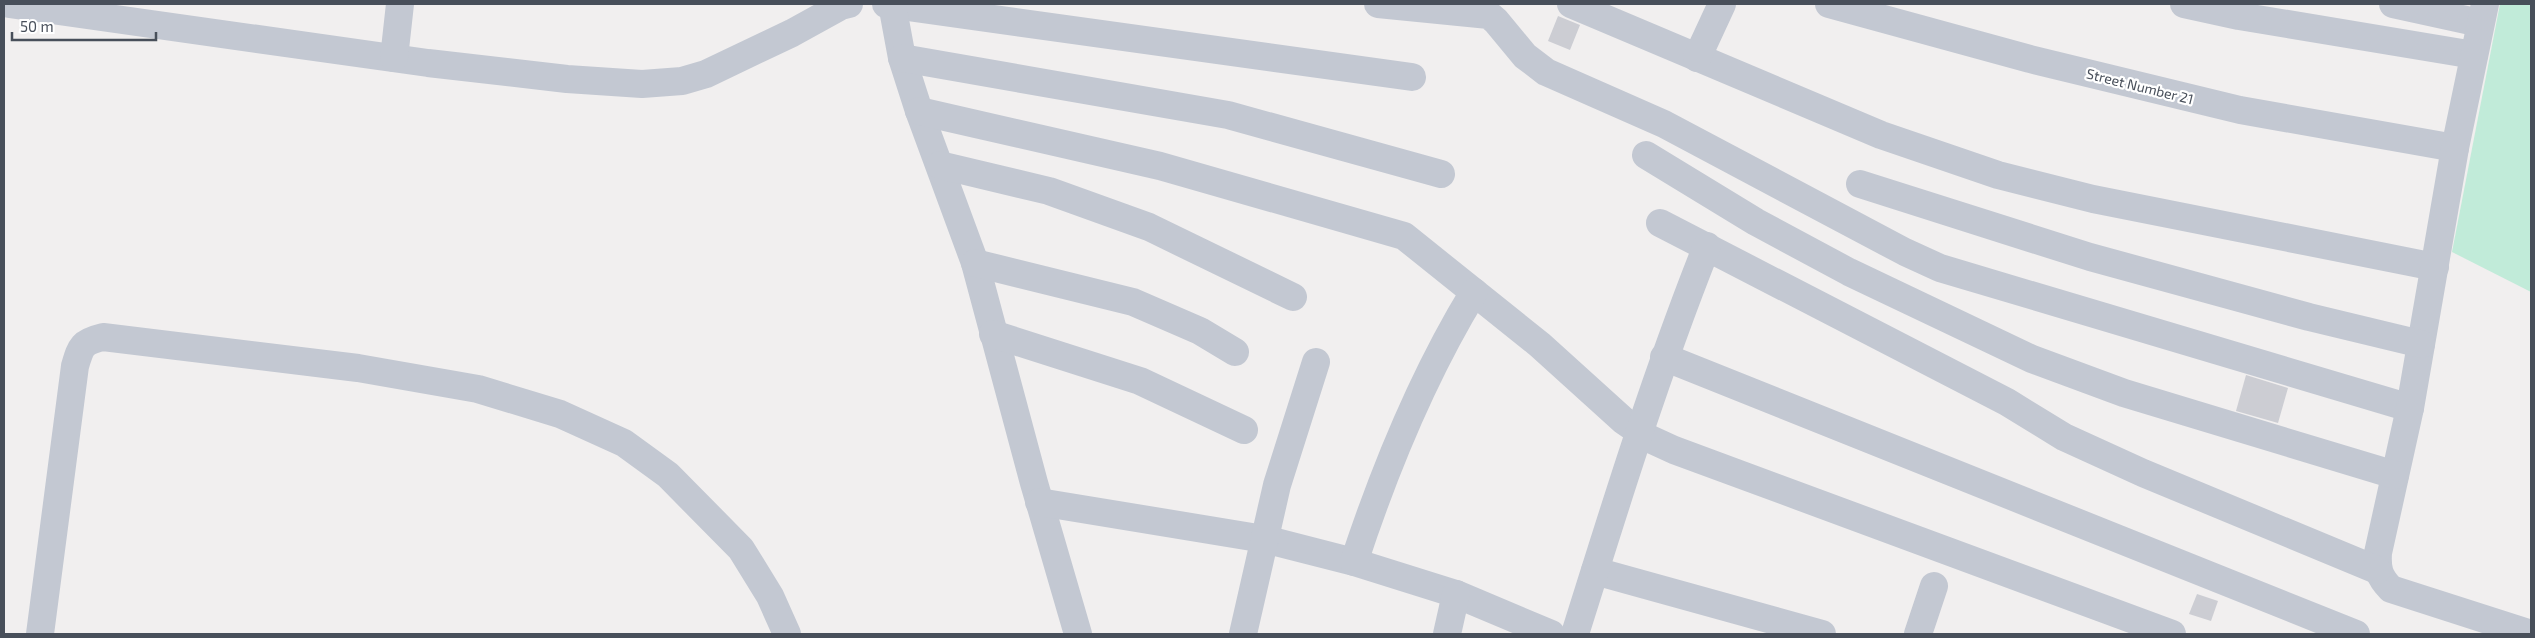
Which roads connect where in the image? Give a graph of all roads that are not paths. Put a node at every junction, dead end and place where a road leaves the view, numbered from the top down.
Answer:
1 (10, 4) edge
2 (400, 4) edge
3 (849, 4) edge
4 (890, 4) edge
5 (1378, 4) edge
6 (1571, 4) edge
7 (1722, 4) edge
8 (1829, 4) edge
9 (2184, 4) edge
10 (2393, 4) edge
11 (2483, 13) edge
12 (805, 15) edge
13 (2474, 55) junction
14 (394, 58) junction
15 (902, 58) junction
16 (1697, 58) junction
17 (1412, 77) dead end
18 (919, 111) junction
19 (2455, 148) junction
20 (1646, 156) dead end
21 (940, 165) junction
22 (1441, 174) dead end
23 (1860, 184) dead end
24 (1660, 222) dead end
25 (1707, 246) junction
26 (975, 263) junction
27 (2435, 267) junction
28 (1474, 292) junction
29 (1293, 297) dead end
30 (993, 334) junction
31 (2421, 344) junction
32 (1234, 352) dead end
33 (1664, 357) junction
34 (1316, 362) dead end
35 (2410, 408) junction
36 (1244, 430) dead end
37 (1638, 431) junction
38 (2395, 475) junction
39 (1039, 502) junction
40 (1264, 539) junction
41 (1354, 562) junction
42 (2377, 570) junction
43 (1595, 571) junction
44 (1934, 586) dead end
45 (1456, 594) junction
46 (40, 634) edge
47 (787, 634) edge
48 (1078, 634) edge
49 (1243, 634) edge
50 (1448, 634) edge
51 (1551, 634) edge
52 (1575, 634) edge
53 (1822, 634) edge
54 (1918, 634) edge
55 (2172, 634) edge
56 (2356, 634) edge
57 (2530, 634) edge

1 - 14 street
2 - 14 street
3 - 12 street
4 - 15 street
4 - 17 street
5 - 35 street
6 - 16 street
7 - 16 street
8 - 19 street, Street Number 21
9 - 13 street
10 - 11 street
11 - 13 street
12 - 14 street
13 - 19 street
15 - 18 street
15 - 22 street
16 - 27 street
18 - 21 street
18 - 28 street
19 - 27 street
20 - 38 street
21 - 26 street
21 - 29 street
23 - 31 street
24 - 25 street
25 - 33 street
25 - 42 street
26 - 30 street
26 - 32 street
27 - 31 street
28 - 37 street
28 - 41 street
30 - 36 street
30 - 39 street
31 - 35 street
33 - 37 street
33 - 56 street
34 - 40 street
35 - 38 street
37 - 43 street
37 - 55 street
38 - 42 street
39 - 40 street
39 - 48 street
40 - 41 street
40 - 49 street
41 - 45 street
42 - 57 street
43 - 52 street
43 - 53 street
44 - 54 street
45 - 50 street
45 - 51 street
46 - 47 street

